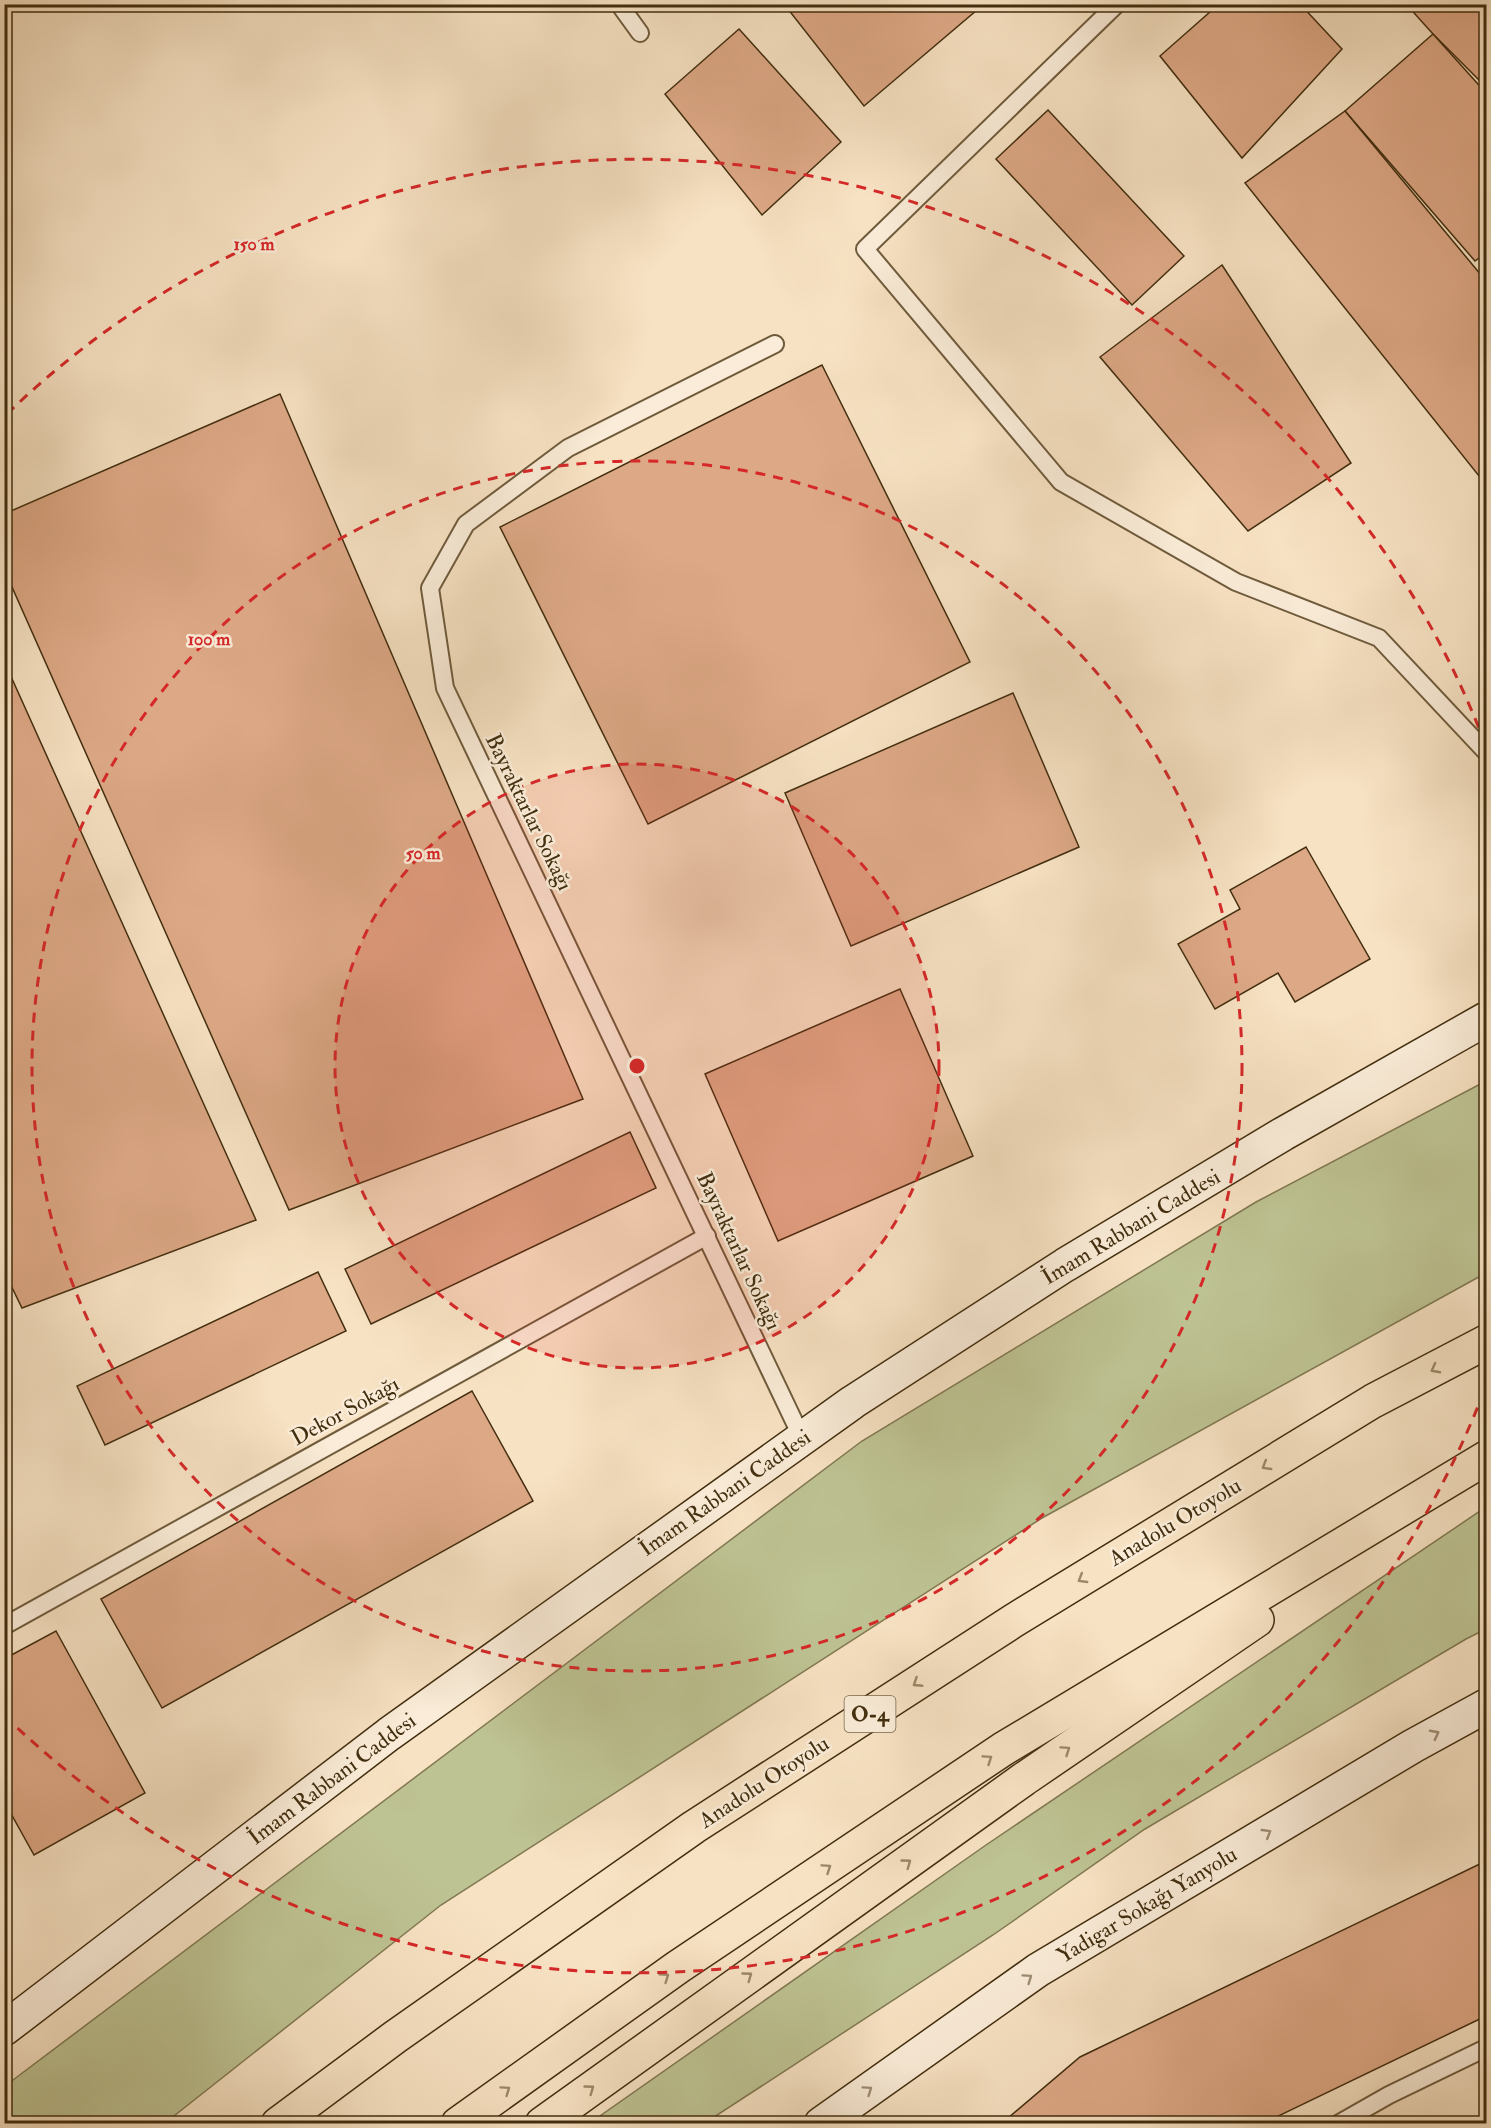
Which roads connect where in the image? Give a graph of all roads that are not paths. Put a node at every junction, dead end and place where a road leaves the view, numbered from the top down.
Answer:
1 (619, 4) edge
2 (1117, 4) edge
3 (640, 33) dead end
4 (775, 344) dead end
5 (1486, 752) edge
6 (1486, 1019) edge
7 (707, 1236) junction
8 (1486, 1341) edge
9 (802, 1438) junction
10 (1486, 1458) edge
11 (1486, 1464) edge
12 (4, 1626) edge
13 (1486, 1706) edge
14 (4, 2029) edge
15 (1486, 2048) edge
16 (278, 2124) edge
17 (458, 2124) edge
18 (542, 2124) edge
19 (821, 2124) edge
20 (1338, 2124) edge

1 - 3 lane
2 - 5 lane
4 - 7 lane, Bayraktarlar Sokağı
6 - 9 main road, İmam Rabbani Caddesi
7 - 9 lane, Bayraktarlar Sokağı
7 - 12 lane, Dekor Sokağı
8 -> 16 highway, Anadolu Otoyolu / O-4
9 - 14 main road, İmam Rabbani Caddesi
17 -> 10 highway
18 -> 11 highway
19 -> 13 main road, Yadigar Sokağı Yanyolu
15 - 20 lane

